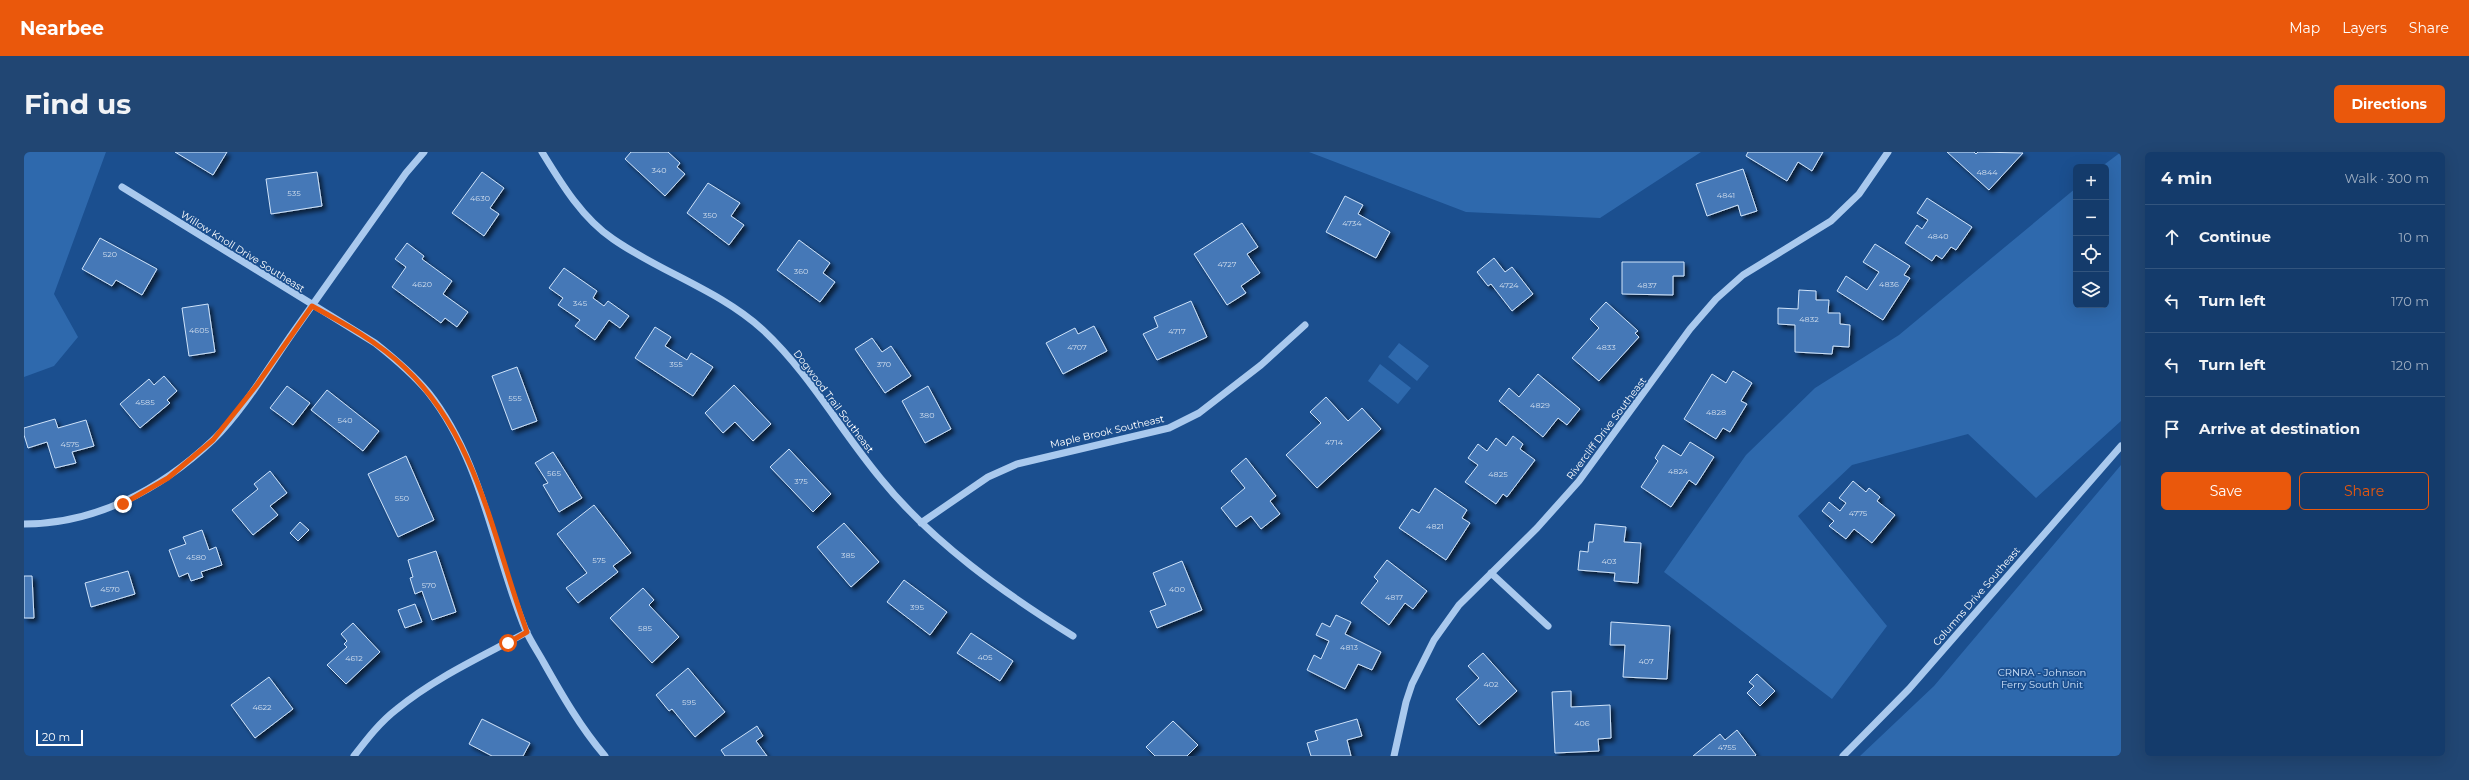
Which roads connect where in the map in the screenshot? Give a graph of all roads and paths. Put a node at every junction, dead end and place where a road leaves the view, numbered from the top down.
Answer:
1 (424, 152) edge
2 (542, 152) edge
3 (1888, 152) edge
4 (122, 187) dead end
5 (312, 306) junction
6 (1305, 325) dead end
7 (2121, 446) edge
8 (921, 523) junction
9 (24, 524) edge
10 (1491, 573) junction
11 (1548, 626) dead end
12 (527, 632) junction
13 (1073, 636) dead end
14 (354, 756) edge
15 (605, 756) edge
16 (1394, 756) edge
17 (1843, 756) edge

1 - 5 street
2 - 8 street, Dogwood Trail Southeast
3 - 10 street, Rivercliff Drive Southeast
4 - 5 street, Willow Knoll Drive Southeast
5 - 9 street
5 - 12 street, Willow Knoll Drive Southeast
6 - 8 street, Maple Brook Southeast
7 - 17 street, Columns Drive Southeast
8 - 13 street, Dogwood Trail Southeast
10 - 11 street
10 - 16 street, Rivercliff Drive Southeast
12 - 14 street
12 - 15 street, Willow Knoll Drive Southeast

